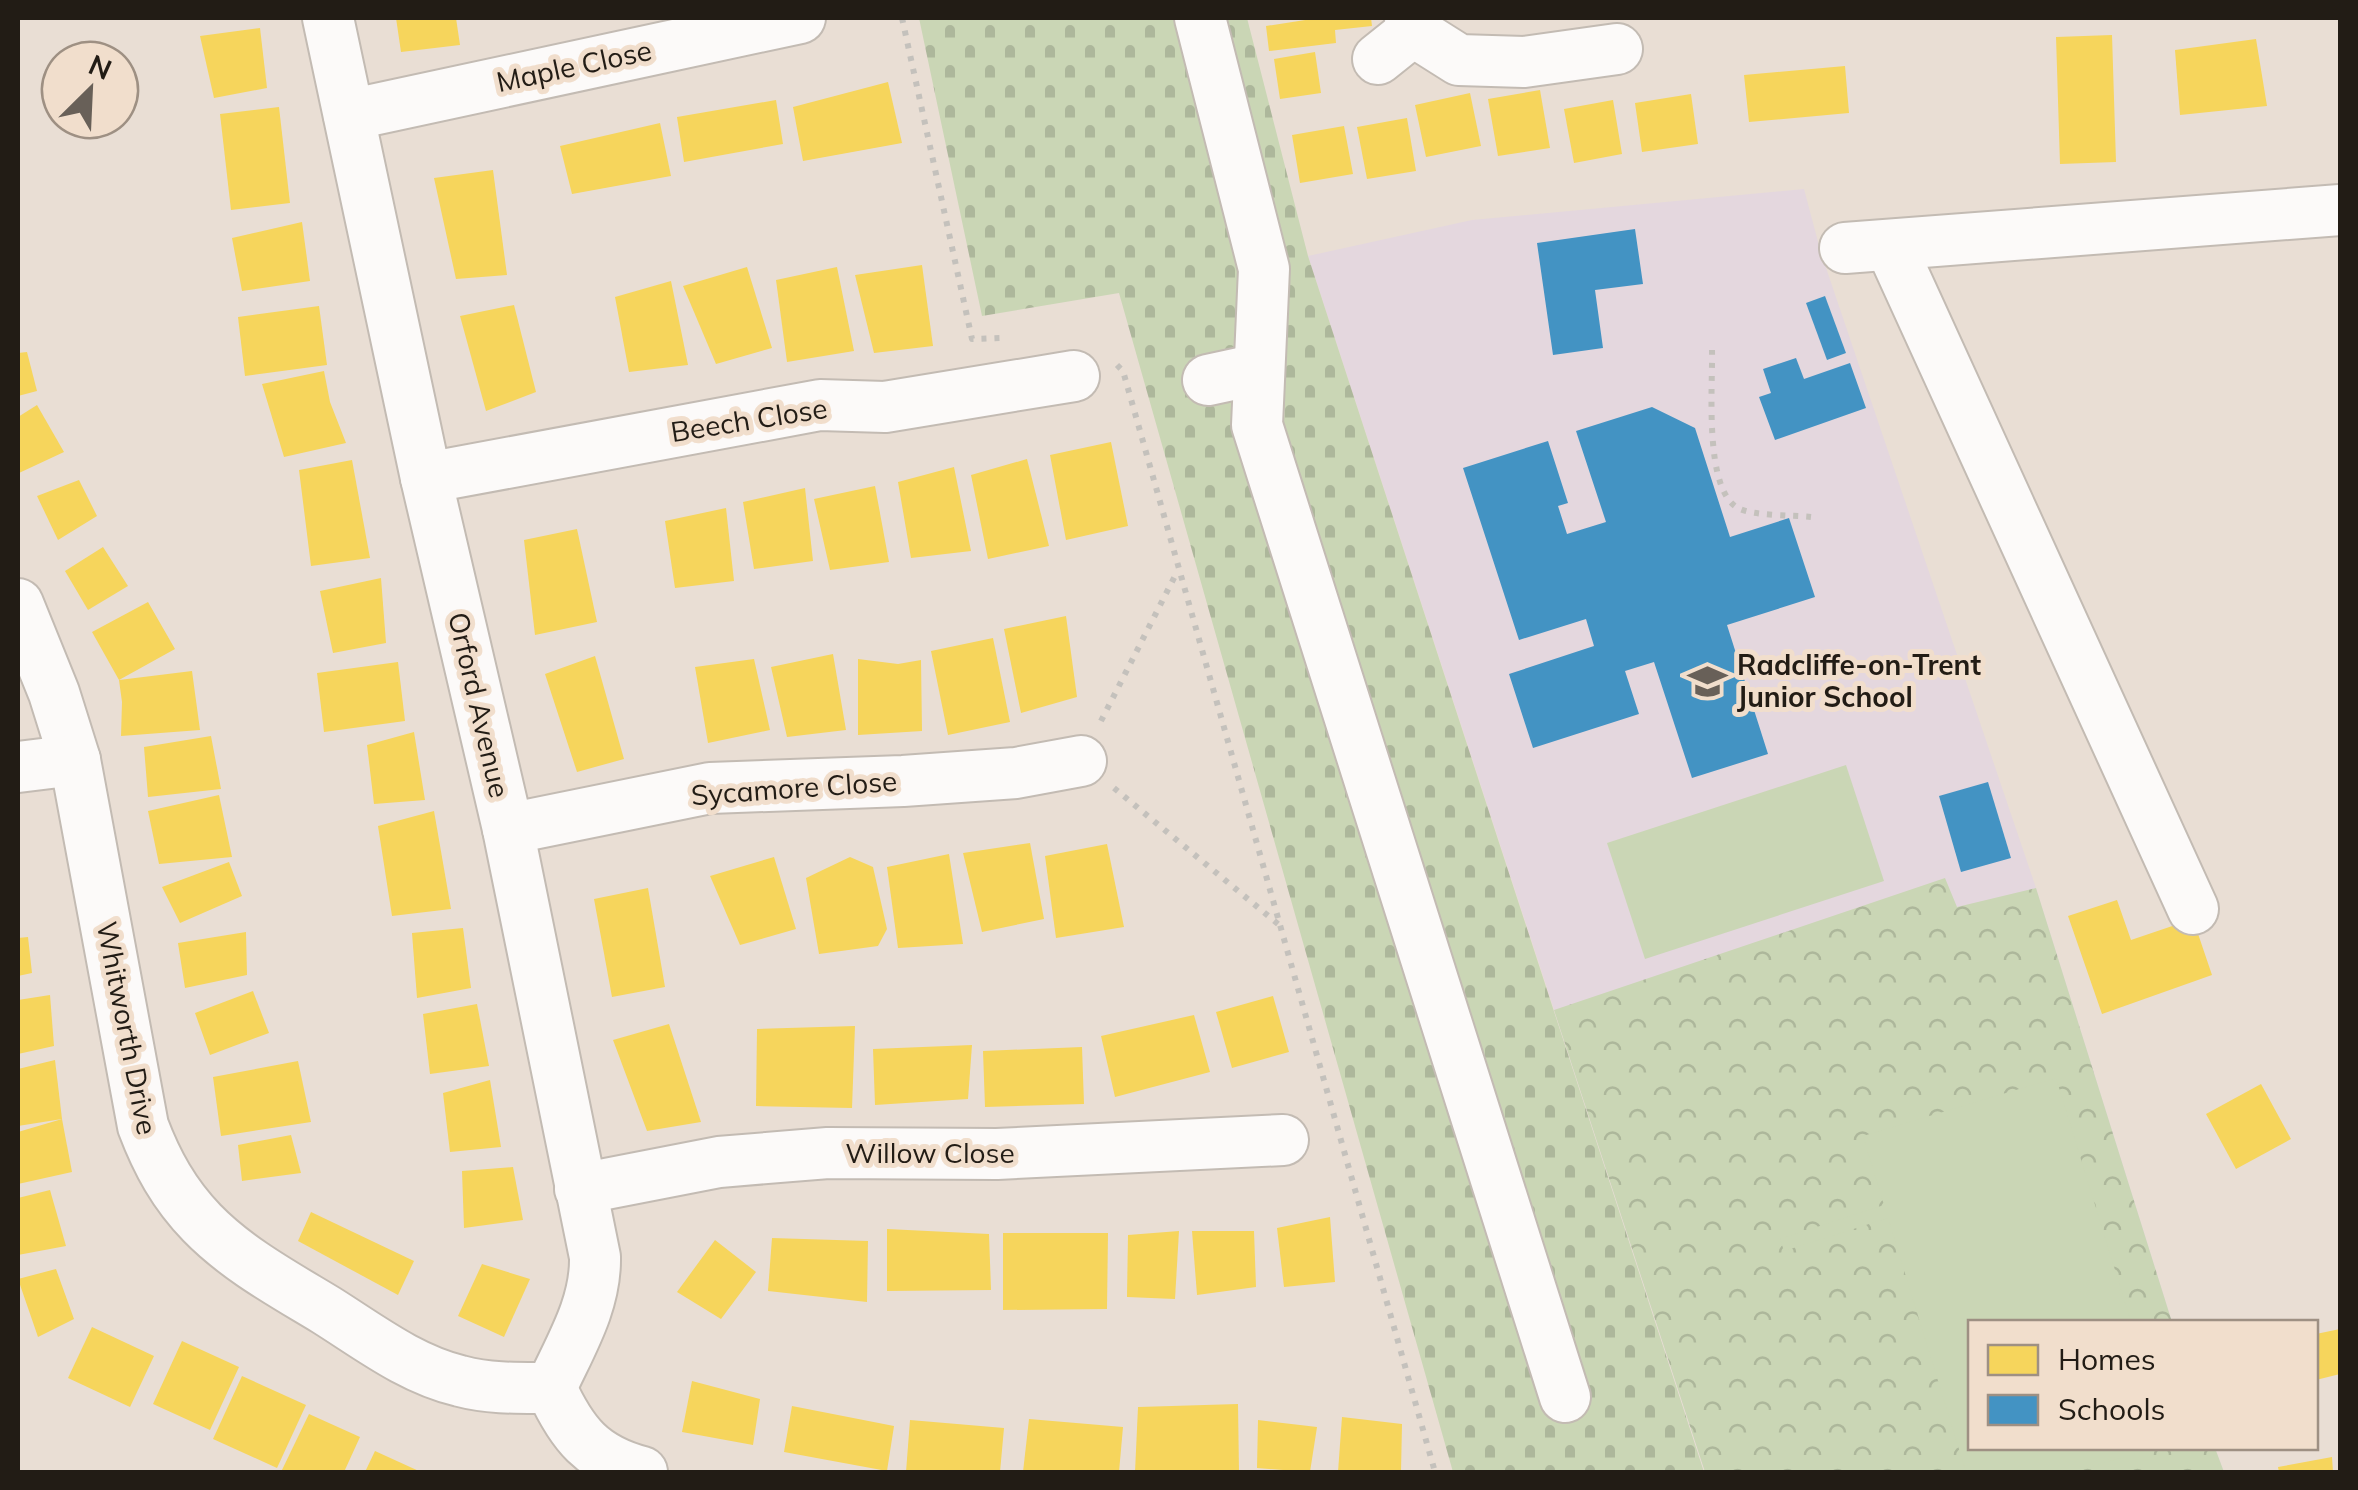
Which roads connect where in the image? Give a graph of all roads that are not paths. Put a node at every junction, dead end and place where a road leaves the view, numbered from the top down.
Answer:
1 (328, 18) edge
2 (800, 18) edge
3 (1200, 18) edge
4 (1400, 36) edge
5 (1617, 49) dead end
6 (349, 115) junction
7 (2340, 210) edge
8 (1259, 368) junction
9 (1094, 369) road end
10 (1208, 380) dead end
11 (426, 478) junction
12 (18, 604) edge
13 (75, 760) junction
14 (1081, 761) road end
15 (18, 767) edge
16 (508, 829) junction
17 (2193, 909) dead end
18 (1283, 1140) dead end
19 (580, 1188) junction
20 (551, 1388) junction
21 (1564, 1397) dead end
22 (642, 1472) edge

1 - 6 street, Orford Avenue
2 - 6 street, Maple Close
3 - 8 street
4 - 5 street
6 - 11 street, Orford Avenue
7 - 17 street
8 - 10 street
8 - 21 street
9 - 11 street, Beech Close
11 - 16 street, Orford Avenue
12 - 13 street, Whitworth Drive
13 - 15 street
13 - 20 street, Whitworth Drive
14 - 16 street, Sycamore Close
16 - 19 street, Orford Avenue
18 - 19 street, Willow Close
19 - 20 street, Orford Avenue
20 - 22 street

